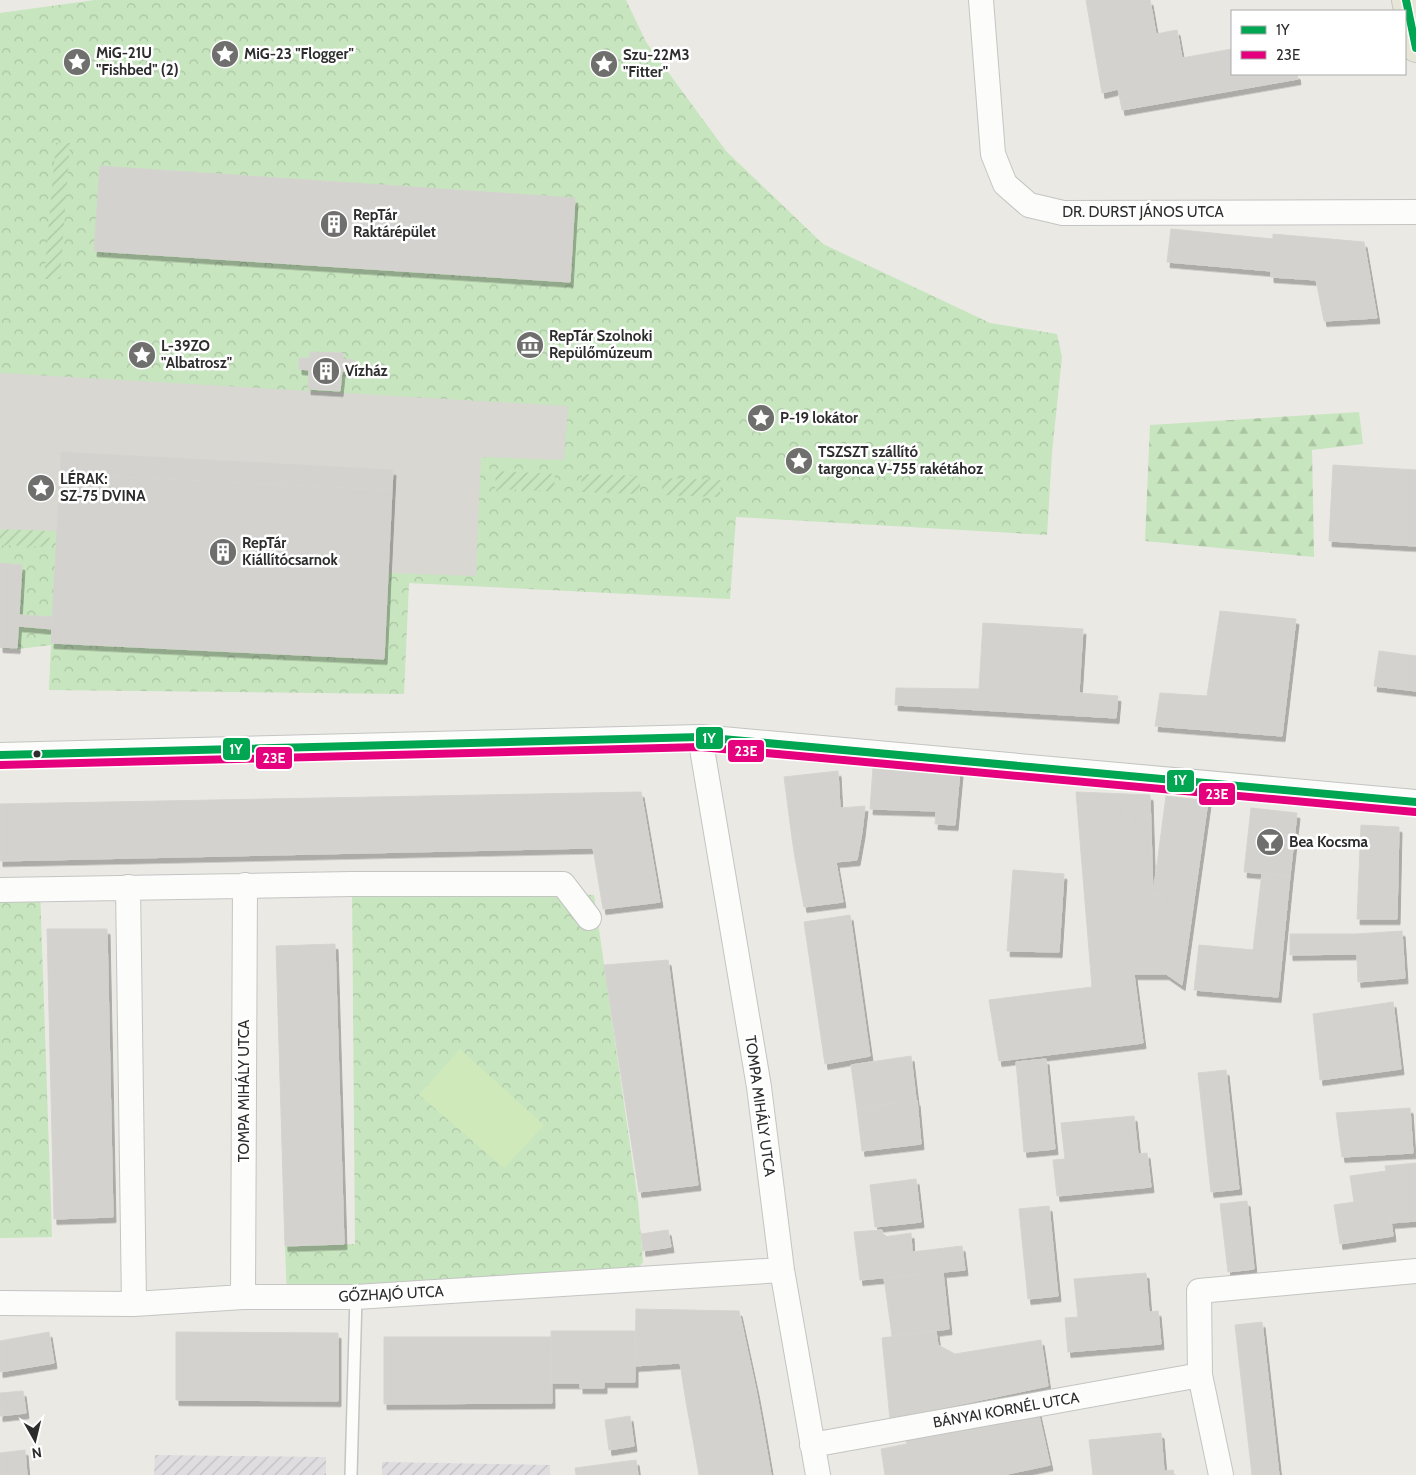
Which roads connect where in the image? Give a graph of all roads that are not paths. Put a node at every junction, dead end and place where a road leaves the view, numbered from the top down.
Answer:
1 (981, 0) edge
2 (1406, 0) edge
3 (1416, 48) edge
4 (1416, 212) edge
5 (700, 737) junction
6 (0, 755) edge
7 (1416, 802) edge
8 (245, 886) junction
9 (128, 888) junction
10 (0, 890) edge
11 (589, 918) dead end
12 (782, 1270) junction
13 (1416, 1271) edge
14 (243, 1297) junction
15 (356, 1297) junction
16 (0, 1302) edge
17 (134, 1304) junction
18 (1200, 1374) junction
19 (812, 1445) junction
20 (351, 1475) edge
21 (818, 1475) edge
22 (1221, 1475) edge

1 - 4 street, DR. DURST JÁNOS UTCA
2 - 3 main road
5 - 6 street
5 - 7 street
5 - 12 street, TOMPA MIHÁLY UTCA
8 - 9 street
8 - 11 street
8 - 14 street, TOMPA MIHÁLY UTCA
9 - 10 street
9 - 17 street
12 - 15 street, GŐZHAJÓ UTCA
12 - 19 street, TOMPA MIHÁLY UTCA
13 - 18 street
14 - 15 street, GŐZHAJÓ UTCA
14 - 17 street, GŐZHAJÓ UTCA
15 - 20 lane
16 - 17 street, GŐZHAJÓ UTCA
18 - 19 street, BÁNYAI KORNÉL UTCA
18 - 22 street
19 - 21 street, TOMPA MIHÁLY UTCA

